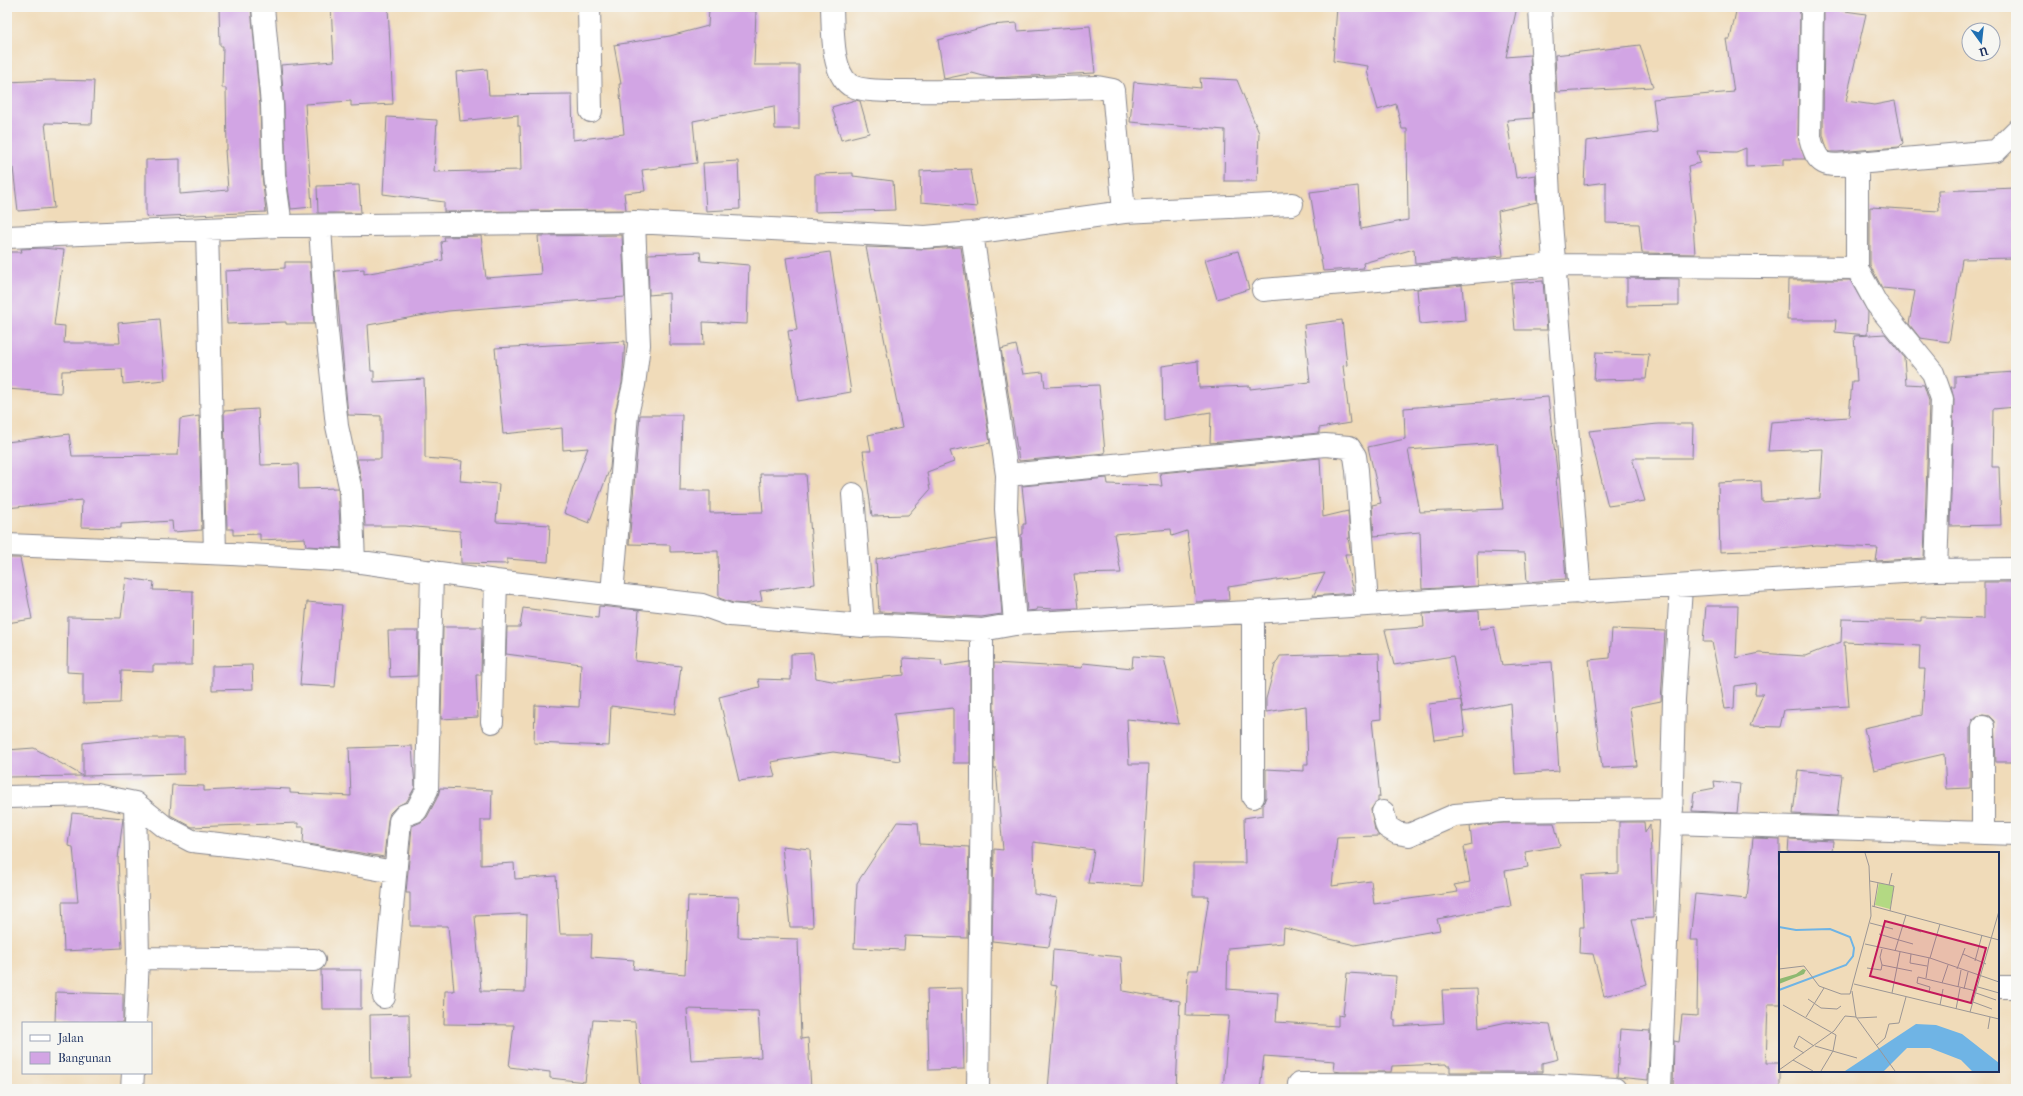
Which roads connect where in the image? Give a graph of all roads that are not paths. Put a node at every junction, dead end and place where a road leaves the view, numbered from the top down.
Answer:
1 (263, 7) edge
2 (589, 7) edge
3 (832, 7) edge
4 (1540, 7) edge
5 (1812, 7) edge
6 (591, 111) dead end
7 (2016, 131) edge
8 (1857, 163) junction
9 (1292, 204) dead end
10 (1124, 212) junction
11 (634, 222) junction
12 (281, 226) junction
13 (320, 226) junction
14 (207, 229) junction
15 (972, 233) junction
16 (7, 237) edge
17 (1554, 265) junction
18 (1857, 268) junction
19 (1263, 290) dead end
20 (1007, 475) junction
21 (853, 494) dead end
22 (7, 545) edge
23 (215, 553) junction
24 (354, 561) junction
25 (2016, 569) edge
26 (1936, 570) junction
27 (432, 571) junction
28 (496, 581) junction
29 (1682, 587) junction
30 (1580, 593) junction
31 (612, 594) junction
32 (1367, 604) junction
33 (1253, 612) junction
34 (1015, 624) junction
35 (863, 626) junction
36 (982, 630) junction
37 (492, 722) dead end
38 (1983, 727) dead end
39 (7, 797) edge
40 (1253, 798) dead end
41 (135, 803) junction
42 (1383, 812) dead end
43 (1672, 816) junction
44 (1983, 833) junction
45 (2016, 834) edge
46 (394, 872) junction
47 (138, 958) junction
48 (314, 960) dead end
49 (1999, 987) edge
50 (2016, 987) edge
51 (384, 997) dead end
52 (135, 1022) edge
53 (133, 1074) edge
54 (1299, 1084) dead end
55 (132, 1089) edge
56 (978, 1089) edge
57 (1615, 1089) edge
58 (1660, 1089) edge

1 - 12 street
2 - 6 street
3 - 10 street
4 - 17 street
5 - 8 street
7 - 8 street
8 - 18 street
9 - 10 street
10 - 15 street
11 - 13 street
11 - 15 street
11 - 31 street
12 - 13 street
12 - 14 street
13 - 24 street
14 - 16 street
14 - 23 street
15 - 20 street
17 - 18 street
17 - 19 street
17 - 30 street
18 - 26 street
20 - 32 street
20 - 34 street
21 - 35 street
22 - 23 street
23 - 24 street
24 - 27 street
25 - 26 street
26 - 29 street
27 - 28 street
27 - 46 street
28 - 31 street
28 - 37 street
29 - 30 street
29 - 43 street
30 - 32 street
31 - 35 street
32 - 33 street
33 - 34 street
33 - 40 street
34 - 36 street
35 - 36 street
36 - 56 street
38 - 44 street
39 - 41 street
41 - 46 street
41 - 47 street
42 - 43 street
43 - 44 street
43 - 58 street
44 - 45 street
46 - 51 street
47 - 48 street
47 - 52 street
49 - 50 street
53 - 55 street
54 - 57 street

